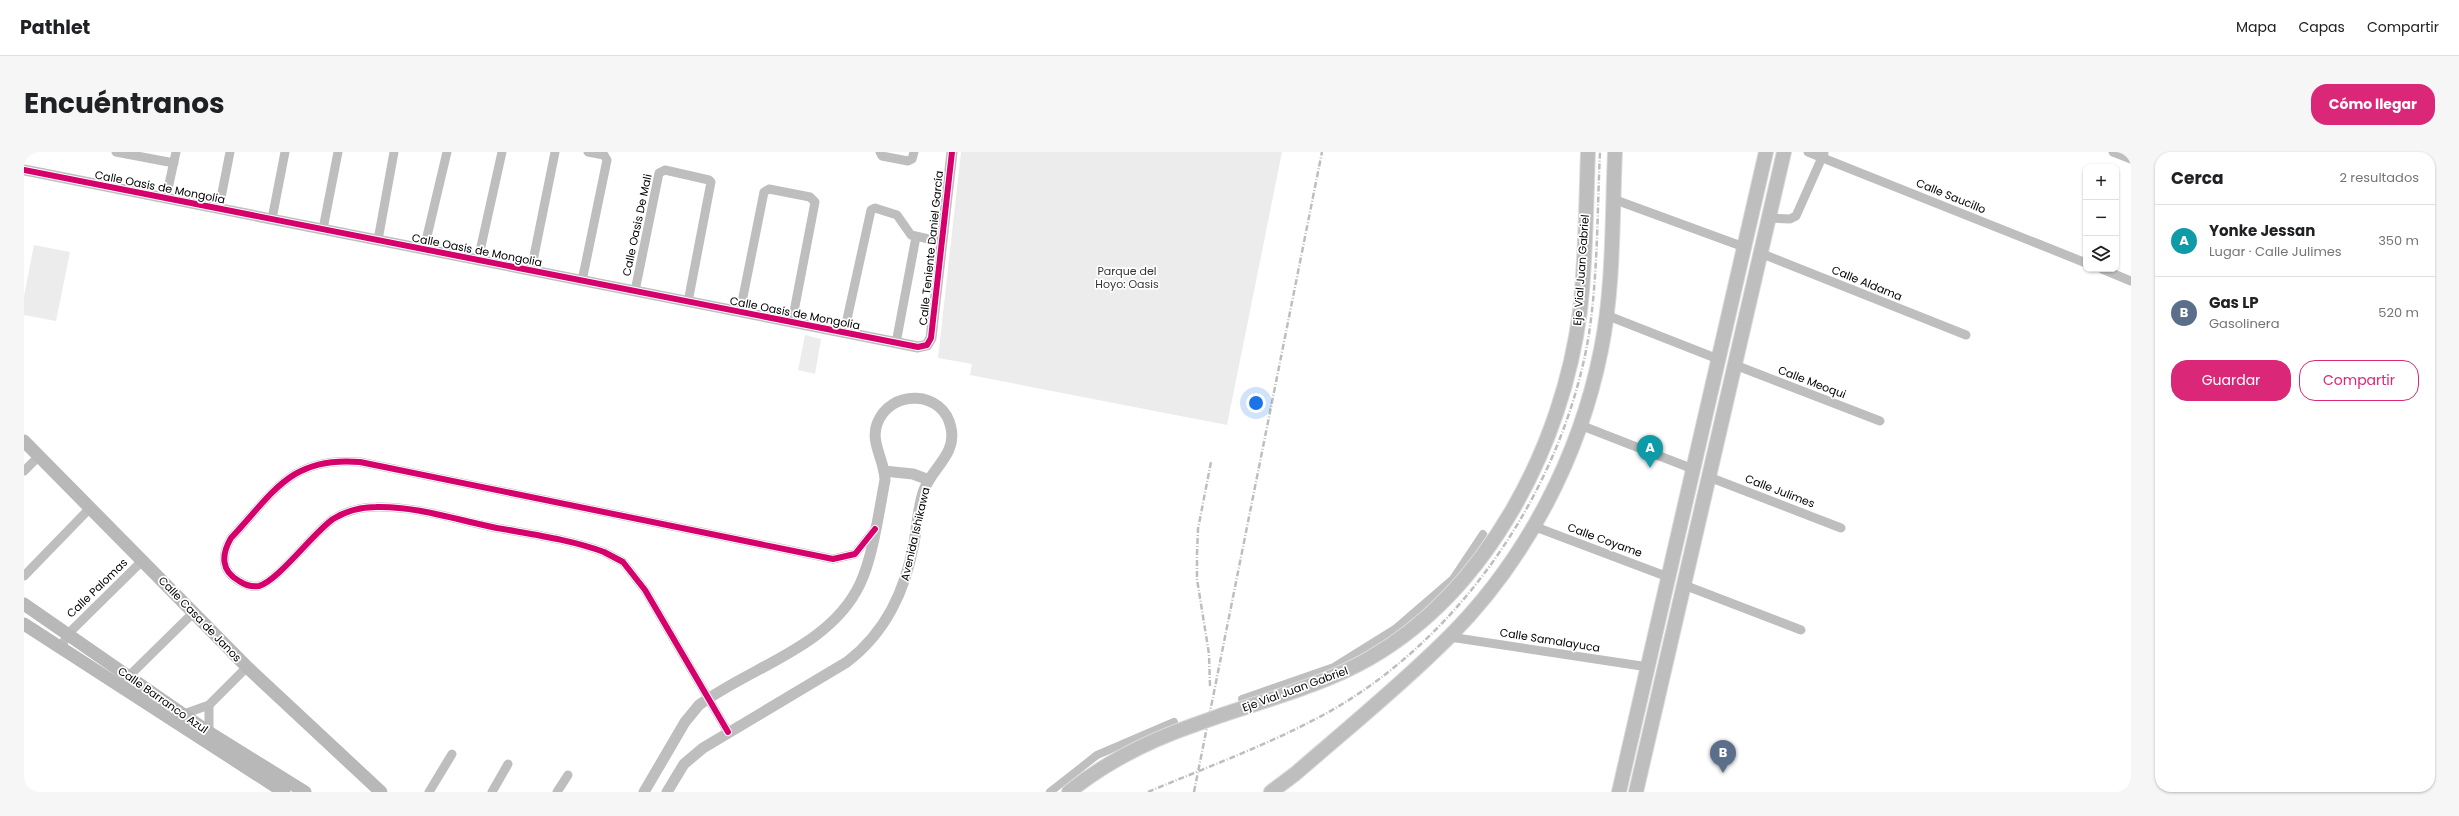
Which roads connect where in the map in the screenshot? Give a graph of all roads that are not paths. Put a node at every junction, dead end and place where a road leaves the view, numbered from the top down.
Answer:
1 (116, 152) edge
2 (176, 152) edge
3 (230, 152) edge
4 (285, 152) edge
5 (338, 152) edge
6 (394, 152) edge
7 (447, 152) edge
8 (502, 152) edge
9 (555, 152) edge
10 (588, 152) edge
11 (880, 152) edge
12 (914, 152) edge
13 (952, 152) edge
14 (1588, 152) edge
15 (1616, 152) edge
16 (1766, 152) edge
17 (1784, 152) edge
18 (1808, 152) edge
19 (2113, 152) edge
20 (1823, 155) edge
21 (2131, 159) edge
22 (174, 163) junction
23 (24, 170) edge
24 (166, 198) junction
25 (1613, 199) junction
26 (219, 208) junction
27 (1768, 218) junction
28 (272, 219) junction
29 (323, 229) junction
30 (916, 237) junction
31 (378, 240) junction
32 (942, 242) junction
33 (1744, 247) junction
34 (424, 249) junction
35 (1760, 253) junction
36 (478, 260) junction
37 (2083, 262) edge
38 (531, 271) junction
39 (2109, 272) edge
40 (582, 281) junction
41 (2131, 281) edge
42 (635, 291) junction
43 (688, 302) junction
44 (740, 312) junction
45 (1606, 315) junction
46 (792, 322) junction
47 (844, 333) junction
48 (1966, 335) dead end
49 (896, 343) junction
50 (927, 345) joint
51 (1718, 359) junction
52 (1735, 365) junction
53 (1880, 421) dead end
54 (1580, 425) junction
55 (24, 440) edge
56 (39, 456) junction
57 (1693, 469) junction
58 (24, 471) edge
59 (884, 471) junction
60 (1709, 477) junction
61 (929, 480) junction
62 (90, 508) junction
63 (1533, 526) junction
64 (1841, 528) dead end
65 (875, 529) junction
66 (143, 560) junction
67 (24, 576) edge
68 (1668, 577) junction
69 (1684, 585) junction
70 (24, 604) edge
71 (193, 613) junction
72 (24, 624) edge
73 (1801, 630) dead end
74 (68, 634) junction
75 (1450, 636) junction
76 (61, 648) junction
77 (247, 667) junction
78 (1648, 667) junction
79 (128, 677) junction
80 (708, 698) junction
81 (209, 705) junction
82 (178, 718) junction
83 (728, 732) junction
84 (208, 737) junction
85 (1629, 750) junction
86 (452, 754) dead end
87 (1644, 754) junction
88 (508, 764) dead end
89 (568, 775) dead end
90 (284, 792) edge
91 (305, 792) edge
92 (381, 792) edge
93 (428, 792) edge
94 (492, 792) edge
95 (557, 792) edge
96 (644, 792) edge
97 (667, 792) edge
98 (1069, 792) edge
99 (1271, 792) edge
100 (1619, 792) edge
101 (1636, 792) edge

1 - 22 street
2 - 22 street
3 - 26 street
4 - 28 street
5 - 29 street
6 - 31 street
7 - 34 street
8 - 36 street
9 - 38 street
10 - 40 street
11 - 12 street
13 - 32 street, Calle Teniente Daniel García
14 - 98 main road, Eje Vial Juan Gabriel, bridge
15 - 25 main road
16 - 33 main road
17 - 27 main road
18 - 20 street, Calle Saucillo
19 - 21 street
20 - 27 street
20 - 37 street, Calle Saucillo
22 - 24 street
23 - 24 street, Calle Oasis de Mongolia
24 - 26 street, Calle Oasis de Mongolia
25 - 33 street
25 - 45 main road
26 - 28 street, Calle Oasis de Mongolia
27 - 35 main road
28 - 29 street, Calle Oasis de Mongolia
29 - 31 street, Calle Oasis de Mongolia
30 - 32 street
30 - 47 street
30 - 49 street
31 - 34 street, Calle Oasis de Mongolia
32 - 50 street, Calle Teniente Daniel García
33 - 51 main road
34 - 36 street, Calle Oasis de Mongolia
35 - 48 street, Calle Aldama
35 - 52 main road
36 - 38 street, Calle Oasis de Mongolia
38 - 40 street, Calle Oasis de Mongolia
39 - 41 street
40 - 42 street, Calle Oasis de Mongolia
42 - 43 street, Calle Oasis de Mongolia
42 - 43 street, Calle Oasis De Mali
43 - 44 street, Calle Oasis de Mongolia
44 - 46 street, Calle Oasis de Mongolia
44 - 46 street
45 - 51 street
45 - 54 main road
46 - 47 street, Calle Oasis de Mongolia
47 - 49 street, Calle Oasis de Mongolia
49 - 50 street, Calle Oasis de Mongolia
51 - 57 main road
52 - 53 street, Calle Meoqui
52 - 60 main road
54 - 57 street
54 - 63 main road
55 - 56 main road, Calle Casa de Janos
56 - 58 street
56 - 62 main road, Calle Casa de Janos
57 - 68 main road
59 - 61 street
59 - 61 street, Avenida Ishikawa
59 - 65 street, Avenida Ishikawa
60 - 64 street, Calle Julimes
60 - 69 main road
61 - 83 street, Avenida Ishikawa
62 - 66 main road, Calle Casa de Janos
62 - 67 street
63 - 68 street, Calle Coyame
63 - 75 main road
65 - 80 street, Avenida Ishikawa
65 - 80 street
66 - 71 main road, Calle Casa de Janos
66 - 74 street, Calle Palomas
68 - 78 main road
69 - 73 street
69 - 87 main road
70 - 74 main road, Calle Barranco Azul
71 - 77 main road, Calle Casa de Janos
71 - 79 street
72 - 76 main road, Calle Barranco Azul
74 - 76 street, Calle Palomas
74 - 79 main road, Calle Barranco Azul
75 - 78 street, Calle Samalayuca
75 - 99 main road
76 - 82 main road, Calle Barranco Azul
77 - 81 street
77 - 92 main road, Calle Casa de Janos
78 - 85 main road
79 - 82 main road, Calle Barranco Azul
80 - 83 street
80 - 96 street, Avenida Ishikawa
81 - 82 street
81 - 84 street
82 - 84 main road, Calle Barranco Azul
83 - 97 street, Avenida Ishikawa
84 - 90 main road, Calle Barranco Azul
84 - 91 main road, Calle Barranco Azul
85 - 87 main road
85 - 100 main road
86 - 93 street
87 - 101 main road
88 - 94 street
89 - 95 street

